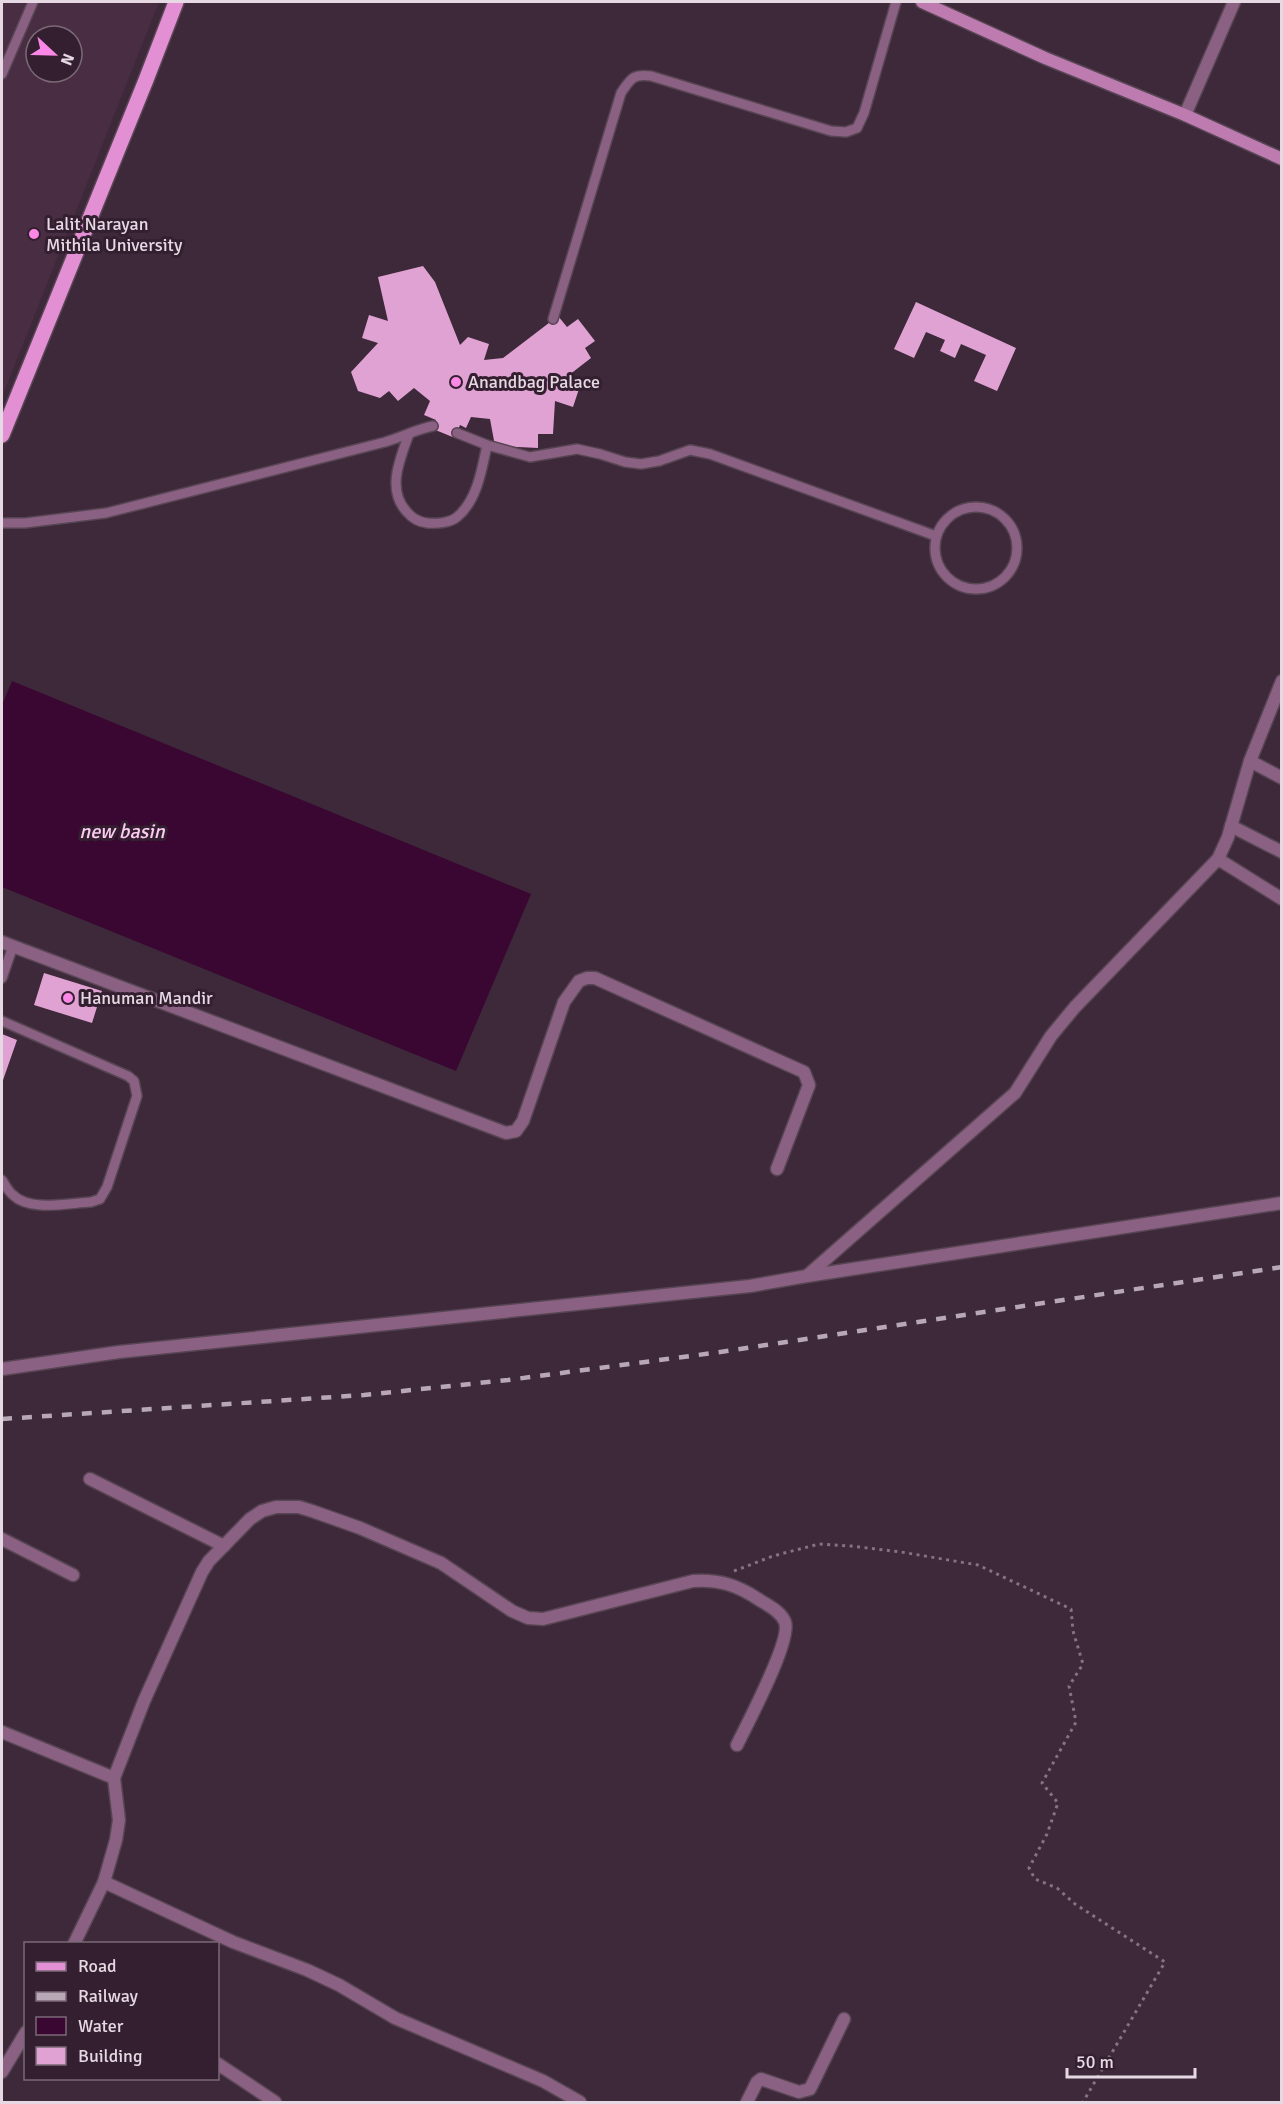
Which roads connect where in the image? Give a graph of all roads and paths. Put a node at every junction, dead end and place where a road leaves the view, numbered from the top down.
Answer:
1 (33, 2) edge
2 (176, 2) edge
3 (896, 2) edge
4 (922, 2) edge
5 (1234, 2) edge
6 (2, 74) edge
7 (1185, 115) junction
8 (1281, 159) edge
9 (553, 319) dead end
10 (434, 426) dead end
11 (457, 433) dead end
12 (409, 434) junction
13 (2, 435) edge
14 (487, 446) junction
15 (2, 523) edge
16 (936, 536) junction
17 (1281, 681) edge
18 (1250, 761) junction
19 (1281, 778) edge
20 (1231, 826) junction
21 (1281, 852) edge
22 (1218, 859) junction
23 (1281, 899) edge
24 (7, 944) edge
25 (2, 978) edge
26 (2, 1021) edge
27 (777, 1168) dead end
28 (2, 1180) edge
29 (1281, 1203) edge
30 (807, 1276) junction
31 (2, 1369) edge
32 (90, 1479) dead end
33 (2, 1539) edge
34 (224, 1546) junction
35 (73, 1575) dead end
36 (710, 1580) junction
37 (2, 1732) edge
38 (737, 1746) dead end
39 (114, 1778) junction
40 (104, 1882) junction
41 (75, 1942) edge
42 (844, 2019) dead end
43 (24, 2034) edge
44 (219, 2065) edge
45 (2, 2072) edge
46 (275, 2103) edge
47 (580, 2103) edge
48 (747, 2103) edge
49 (1083, 2103) edge

1 - 6 lane
2 - 13 main road
3 - 9 lane
4 - 7 main road
5 - 7 street
7 - 8 main road
10 - 12 lane
11 - 14 lane
12 - 14 lane
12 - 15 lane
14 - 16 lane
16 - 16 lane
17 - 18 street
18 - 19 street
18 - 20 street
20 - 21 street
20 - 22 street
22 - 23 street
22 - 30 street
24 - 25 lane
24 - 27 street
26 - 28 lane
29 - 30 street
30 - 31 street
32 - 34 street
33 - 35 street
34 - 36 street
34 - 39 street
36 - 38 street
36 - 49 path
37 - 39 street
39 - 40 street
40 - 41 street
40 - 47 street
42 - 48 street
43 - 45 street
44 - 46 street

